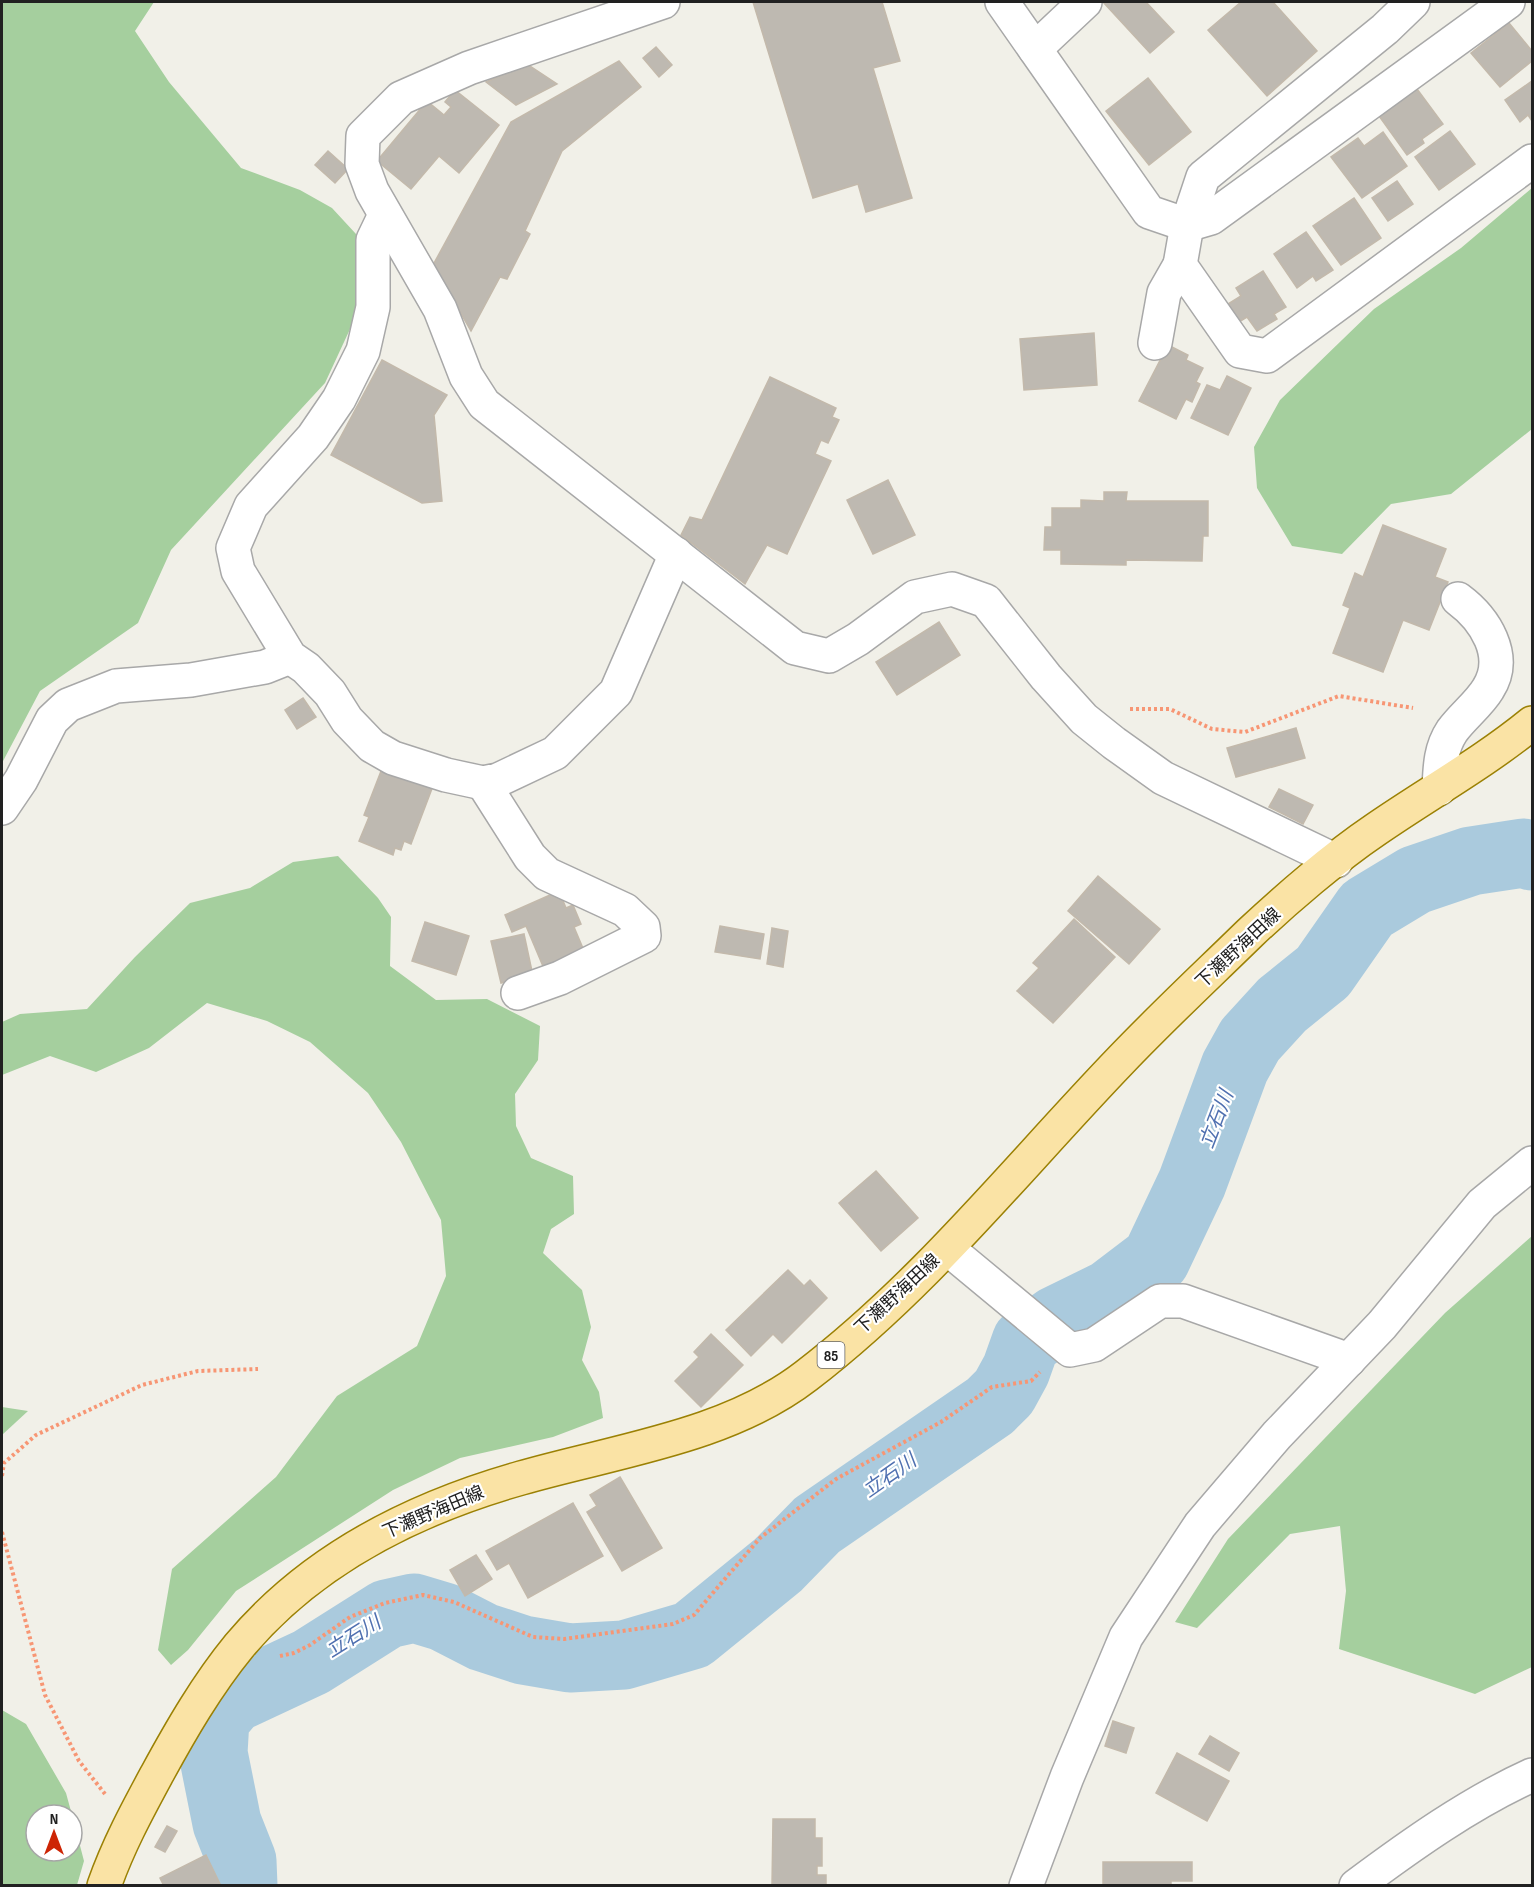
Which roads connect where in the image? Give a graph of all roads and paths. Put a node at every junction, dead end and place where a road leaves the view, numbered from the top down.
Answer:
1 (663, 2) edge
2 (1002, 2) edge
3 (1085, 2) edge
4 (1413, 2) edge
5 (1508, 2) edge
6 (1035, 50) junction
7 (1533, 162) edge
8 (386, 215) junction
9 (1187, 225) junction
10 (1180, 265) junction
11 (1155, 343) dead end
12 (676, 554) junction
13 (1458, 599) dead end
14 (291, 657) junction
15 (1413, 708) dead end
16 (1090, 723) junction
17 (1533, 723) edge
18 (483, 783) junction
19 (1439, 789) junction
20 (2, 808) edge
21 (1336, 861) junction
22 (518, 993) dead end
23 (1533, 1163) edge
24 (946, 1248) junction
25 (1070, 1350) junction
26 (1349, 1360) junction
27 (258, 1369) dead end
28 (2, 1476) edge
29 (2, 1532) edge
30 (271, 1652) dead end
31 (1533, 1775) edge
32 (129, 1825) junction
33 (104, 1886) edge
34 (1026, 1886) edge
35 (1356, 1886) edge

1 - 8 street
2 - 6 street
3 - 6 street
4 - 9 street
5 - 9 street
6 - 9 street
7 - 10 street
8 - 12 street
8 - 14 street
9 - 10 street
10 - 11 street
12 - 16 street
12 - 18 street
13 - 19 street
14 - 18 street
14 - 20 street
15 - 16 path
16 - 21 street
17 - 19 main road, 下瀬野海田線 / 85
18 - 22 street
19 - 21 main road, 下瀬野海田線 / 85
21 - 24 main road, 下瀬野海田線 / 85
23 - 26 street
24 - 25 street
24 - 32 main road, 下瀬野海田線 / 85
25 - 26 street
25 - 30 path
26 - 34 street
27 - 28 path
29 - 32 path
31 - 35 street
32 - 33 main road, 下瀬野海田線 / 85

